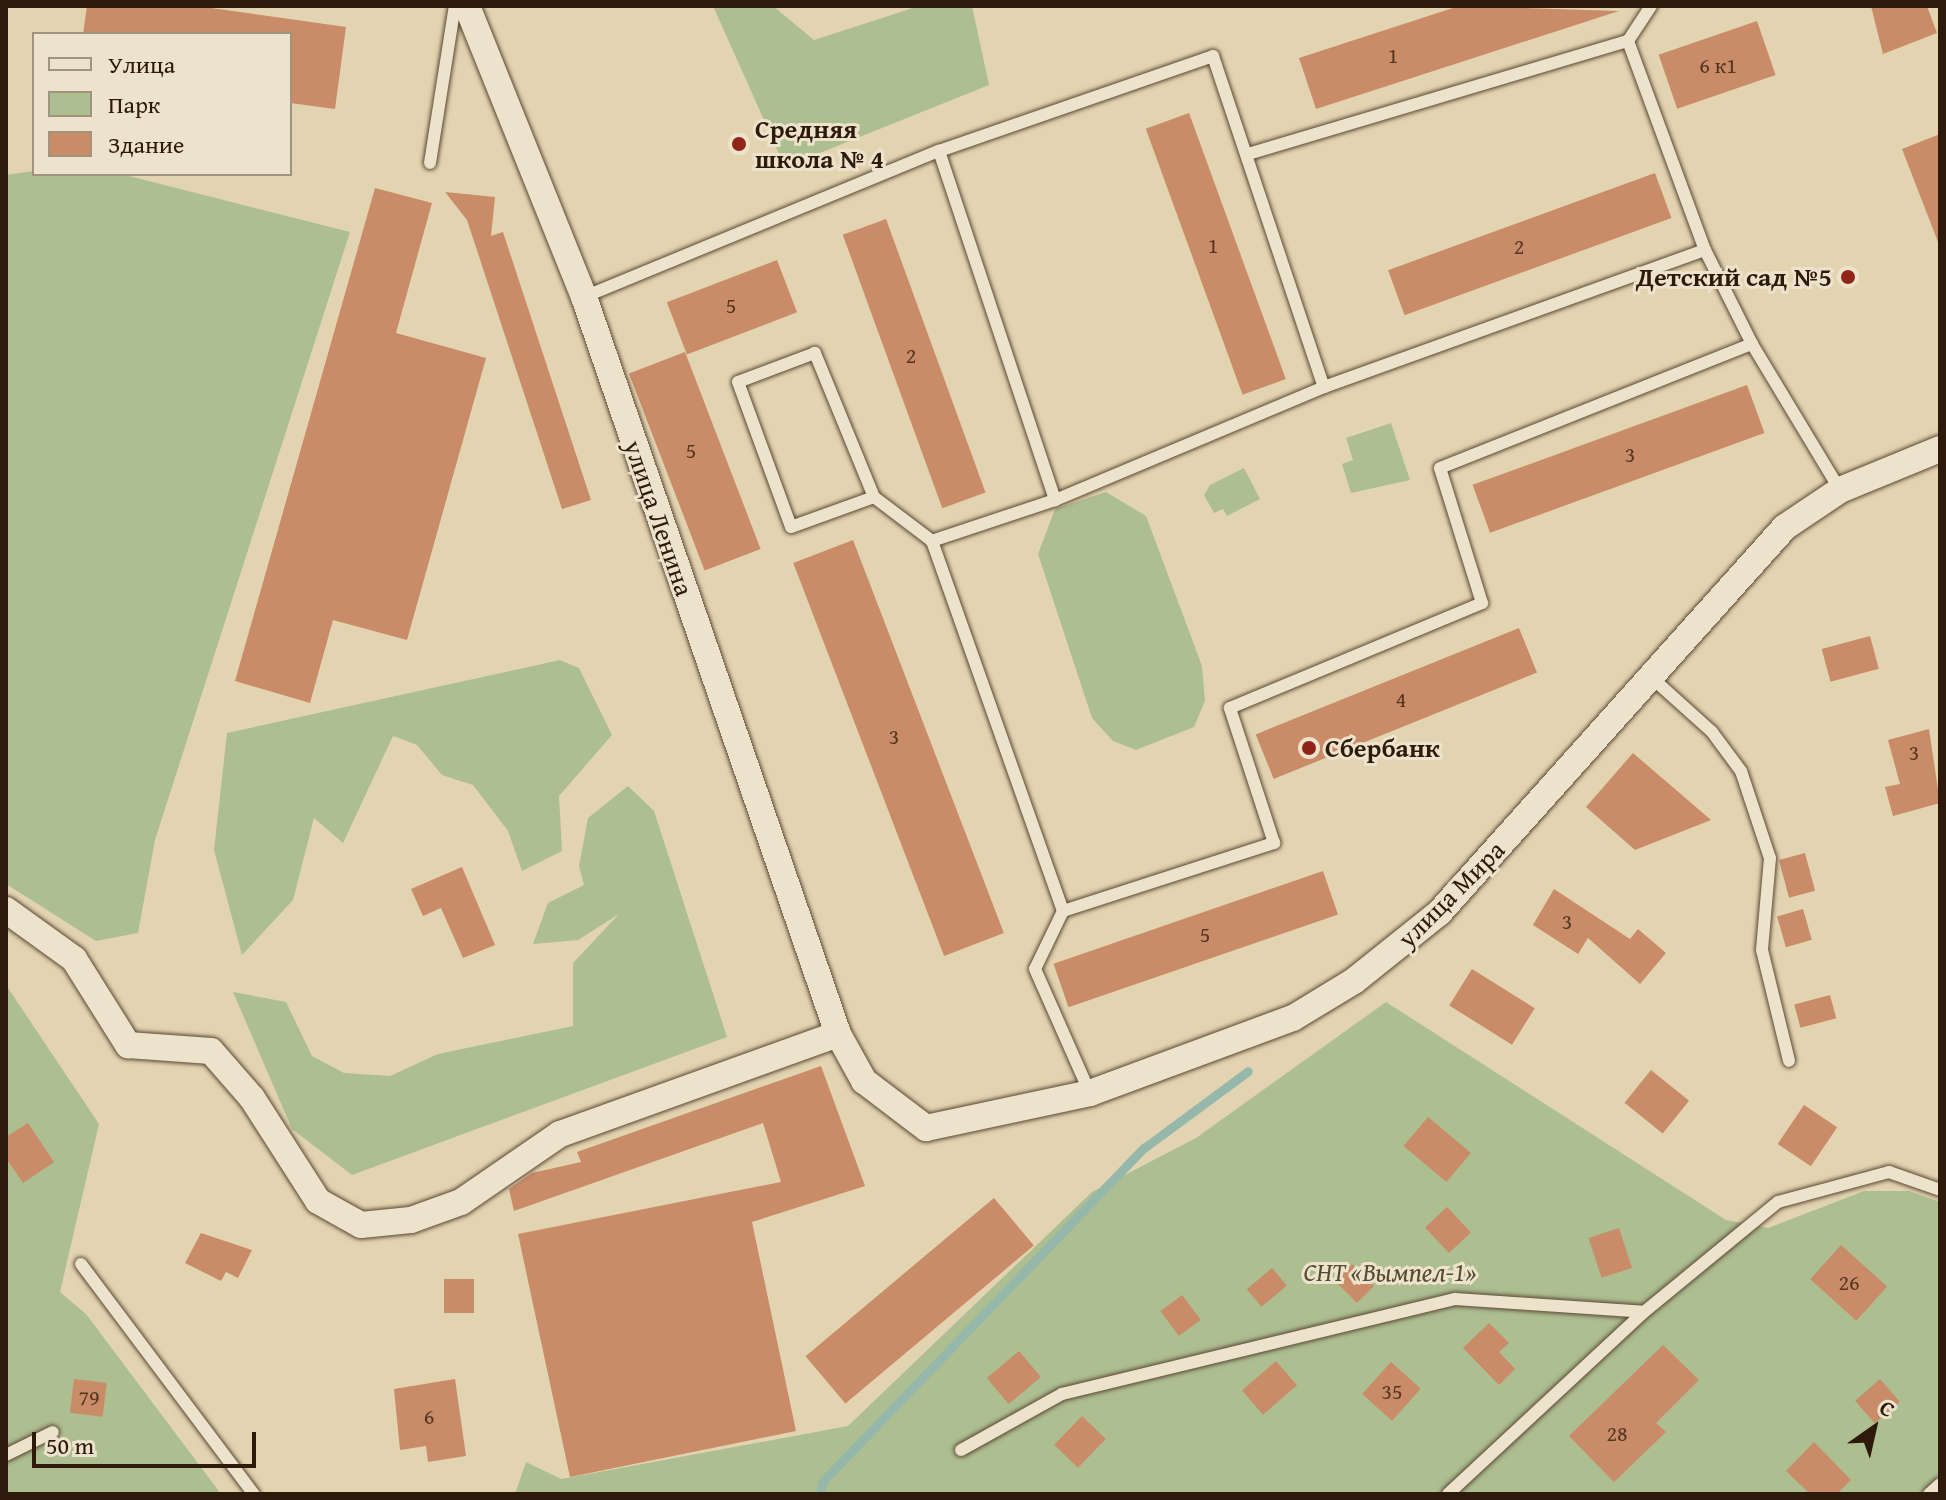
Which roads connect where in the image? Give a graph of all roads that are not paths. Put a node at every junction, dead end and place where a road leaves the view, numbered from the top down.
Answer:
1 (455, 6) edge
2 (467, 6) edge
3 (1651, 6) edge
4 (1628, 41) junction
5 (939, 151) junction
6 (1248, 154) junction
7 (430, 163) dead end
8 (1705, 250) junction
9 (584, 297) junction
10 (1752, 344) junction
11 (1324, 387) junction
12 (1940, 449) edge
13 (1840, 490) junction
14 (874, 497) junction
15 (1055, 500) junction
16 (932, 541) junction
17 (1651, 677) junction
18 (6, 910) edge
19 (1063, 911) junction
20 (838, 1034) junction
21 (1789, 1061) dead end
22 (1090, 1093) junction
23 (1940, 1190) edge
24 (81, 1264) dead end
25 (1644, 1312) junction
26 (53, 1432) dead end
27 (961, 1450) dead end
28 (6, 1455) edge
29 (1940, 1484) edge
30 (254, 1494) edge
31 (1448, 1494) edge
32 (1929, 1494) edge

1 - 7 lane
2 - 9 street, улица Ленина
3 - 4 lane
4 - 6 lane
4 - 8 lane
5 - 6 lane
5 - 9 lane
5 - 15 lane
6 - 11 lane
8 - 10 lane
8 - 11 lane
9 - 20 street, улица Ленина
10 - 13 lane
10 - 19 lane
11 - 15 lane
12 - 13 street, улица Мира
13 - 17 street, улица Мира
14 - 14 lane
14 - 16 lane
15 - 16 lane
16 - 19 lane
17 - 21 lane
17 - 22 street, улица Мира
18 - 20 street
19 - 22 lane
20 - 22 street, улица Мира
23 - 25 lane
24 - 30 lane
25 - 27 lane
25 - 31 lane
26 - 28 lane
29 - 32 lane

